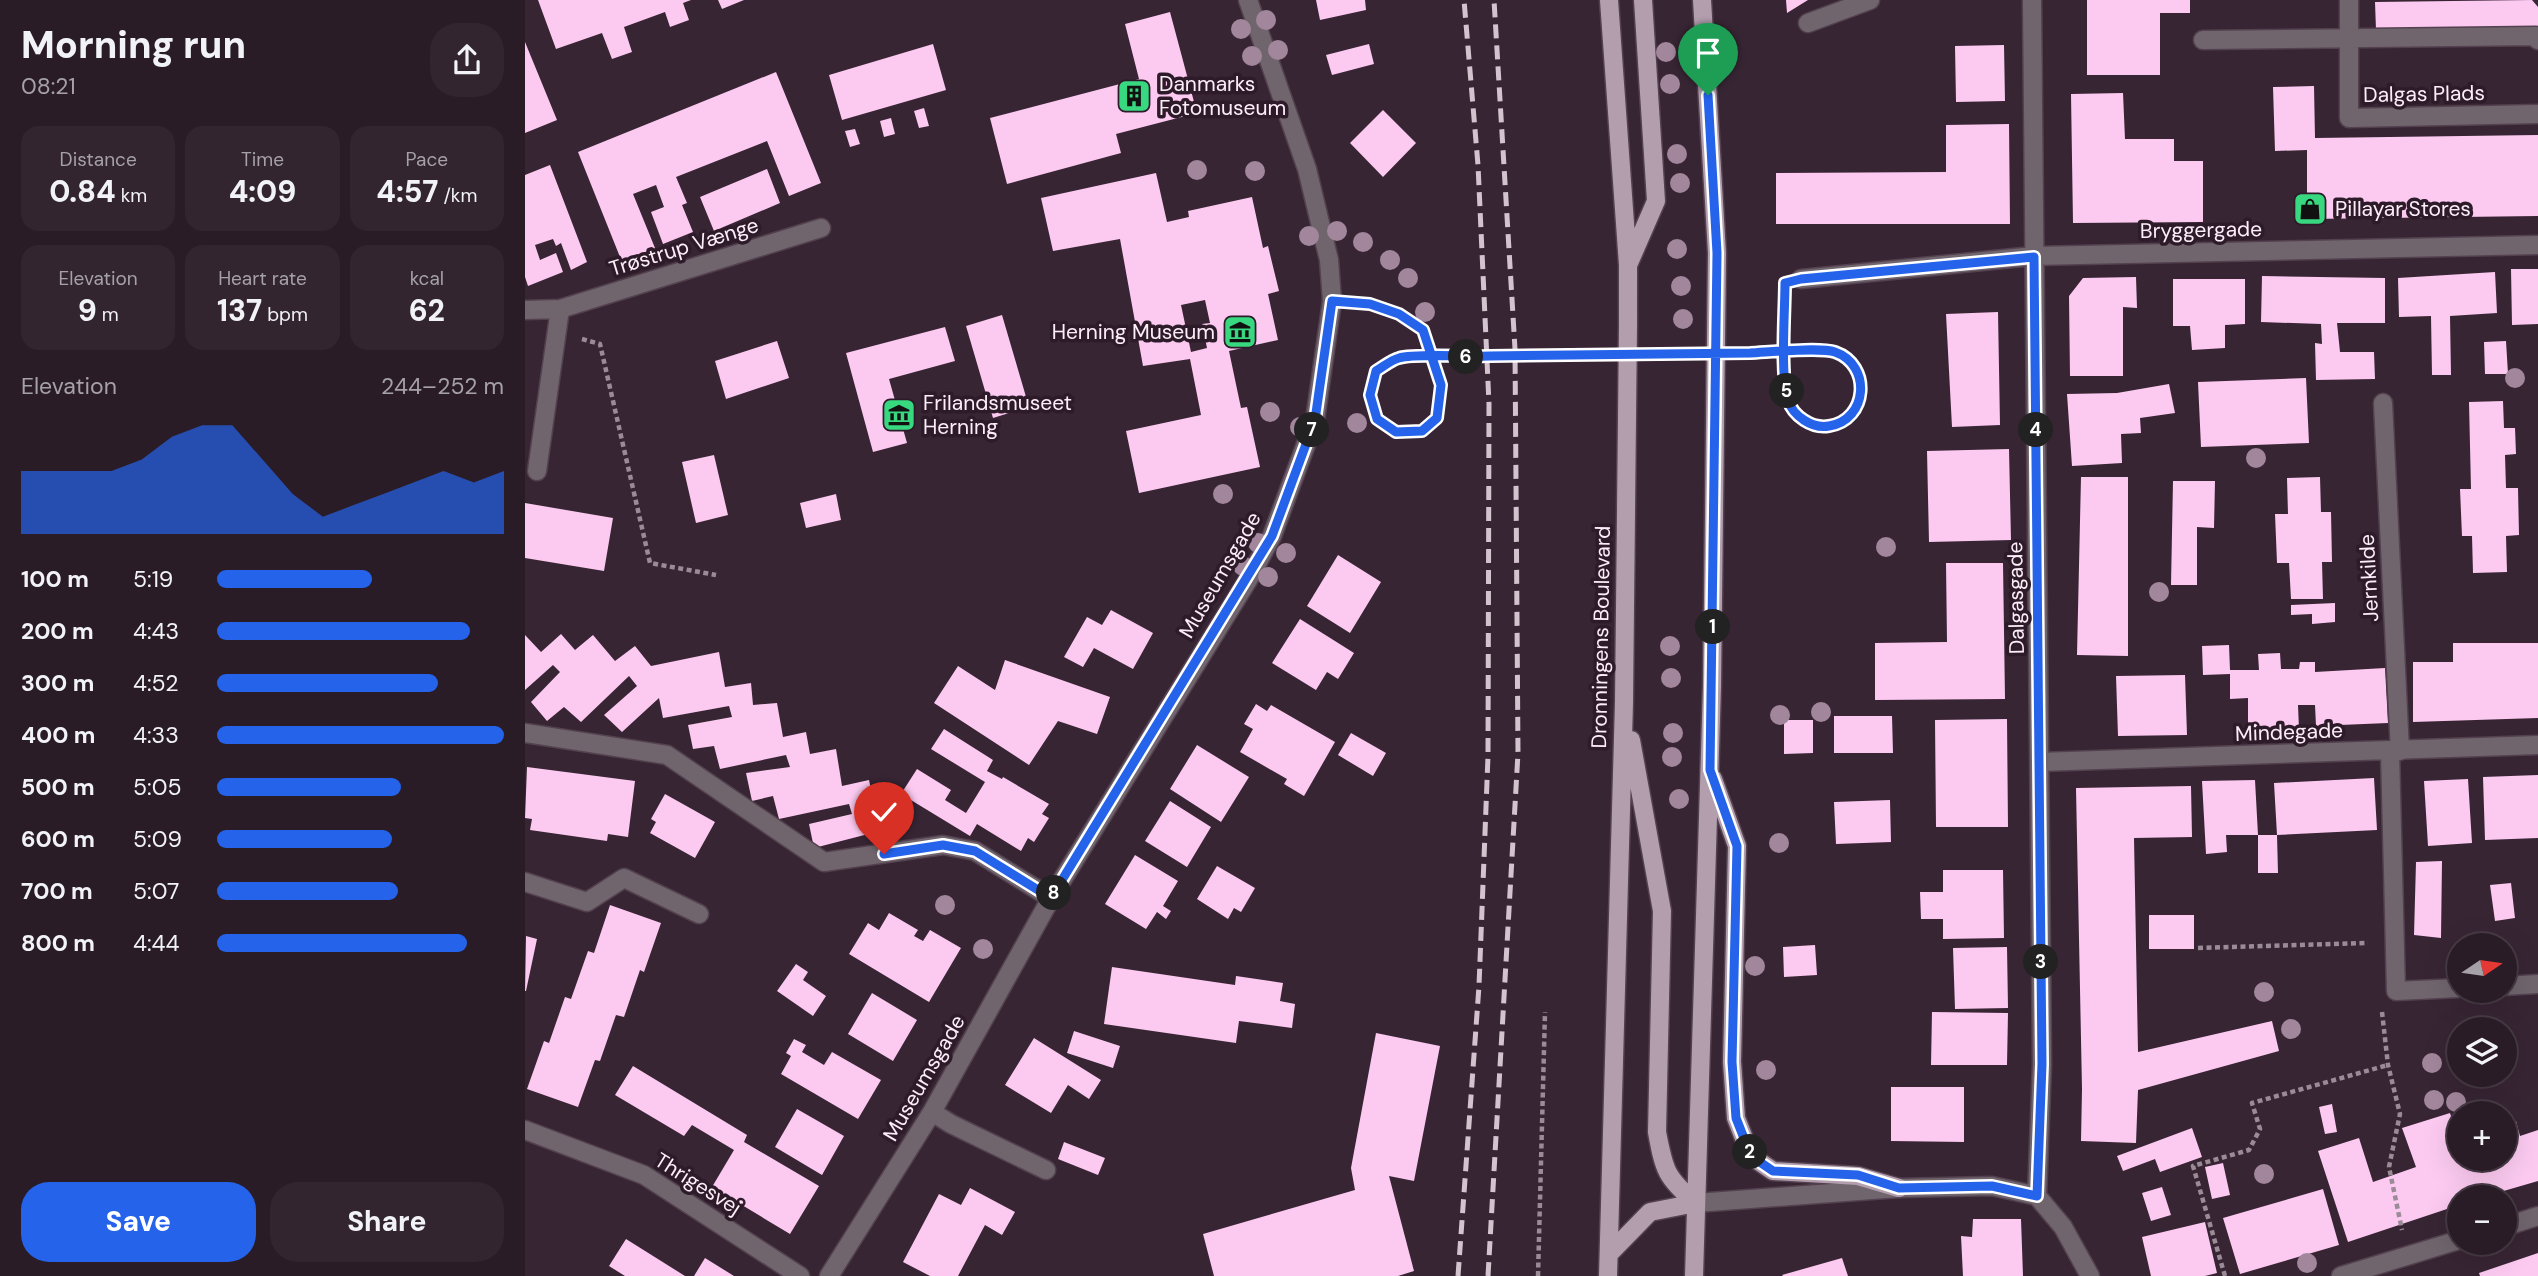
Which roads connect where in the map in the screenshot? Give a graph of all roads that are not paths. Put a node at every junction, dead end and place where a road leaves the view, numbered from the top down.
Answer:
1 (1248, 0) edge
2 (1609, 0) edge
3 (1643, 0) edge
4 (1702, 0) edge
5 (1870, 0) edge
6 (2032, 0) edge
7 (2349, 0) edge
8 (1808, 23) dead end
9 (2350, 38) junction
10 (2203, 40) dead end
11 (2538, 40) edge
12 (2538, 114) edge
13 (821, 228) dead end
14 (2538, 245) edge
15 (2034, 257) junction
16 (1628, 265) junction
17 (1801, 279) road end
18 (561, 309) junction
19 (525, 310) edge
20 (2383, 403) dead end
21 (537, 471) dead end
22 (1624, 702) junction
23 (525, 733) edge
24 (2538, 745) edge
25 (2395, 751) junction
26 (2041, 762) junction
27 (1710, 770) junction
28 (525, 883) edge
29 (1051, 898) junction
30 (699, 914) dead end
31 (2538, 984) edge
32 (2517, 985) edge
33 (2447, 989) edge
34 (932, 1112) junction
35 (525, 1130) edge
36 (1046, 1170) dead end
37 (1899, 1188) junction
38 (2037, 1196) junction
39 (1696, 1203) junction
40 (2538, 1216) edge
41 (2517, 1223) edge
42 (2447, 1244) edge
43 (1609, 1254) junction
44 (800, 1276) edge
45 (829, 1276) edge
46 (1608, 1276) edge
47 (1694, 1276) edge
48 (2090, 1276) edge
49 (2341, 1276) edge

1 - 29 street, Museumsgade
2 - 16 main road, Dronningens Boulevard
3 - 16 main road
4 - 27 main road
5 - 8 street
6 - 15 street, Dalgasgade
7 - 9 street, Dalgas Plads
9 - 10 street
9 - 11 street
9 - 12 street, Dalgas Plads
13 - 18 street, Trøstrup Vænge
14 - 15 street, Bryggergade
15 - 17 street, Bryggergade
15 - 26 street, Dalgasgade
16 - 22 main road, Dronningens Boulevard
18 - 19 street, Trøstrup Vænge
18 - 21 street
20 - 25 street, Jernkilde
22 - 39 main road
22 - 43 main road, Dronningens Boulevard
23 - 29 street
24 - 25 street, Mindegade
25 - 26 street, Mindegade
25 - 33 street, Jernkilde
26 - 38 street, Dalgasgade
27 - 37 main road
27 - 39 main road
28 - 30 street
29 - 34 street, Museumsgade
31 - 32 street
34 - 36 street
34 - 45 street, Museumsgade
35 - 44 street, Thrigesvej
37 - 38 street
37 - 39 street
38 - 48 street
39 - 43 main road
39 - 47 main road
40 - 41 street
42 - 49 street
43 - 46 main road, Dronningens Boulevard

